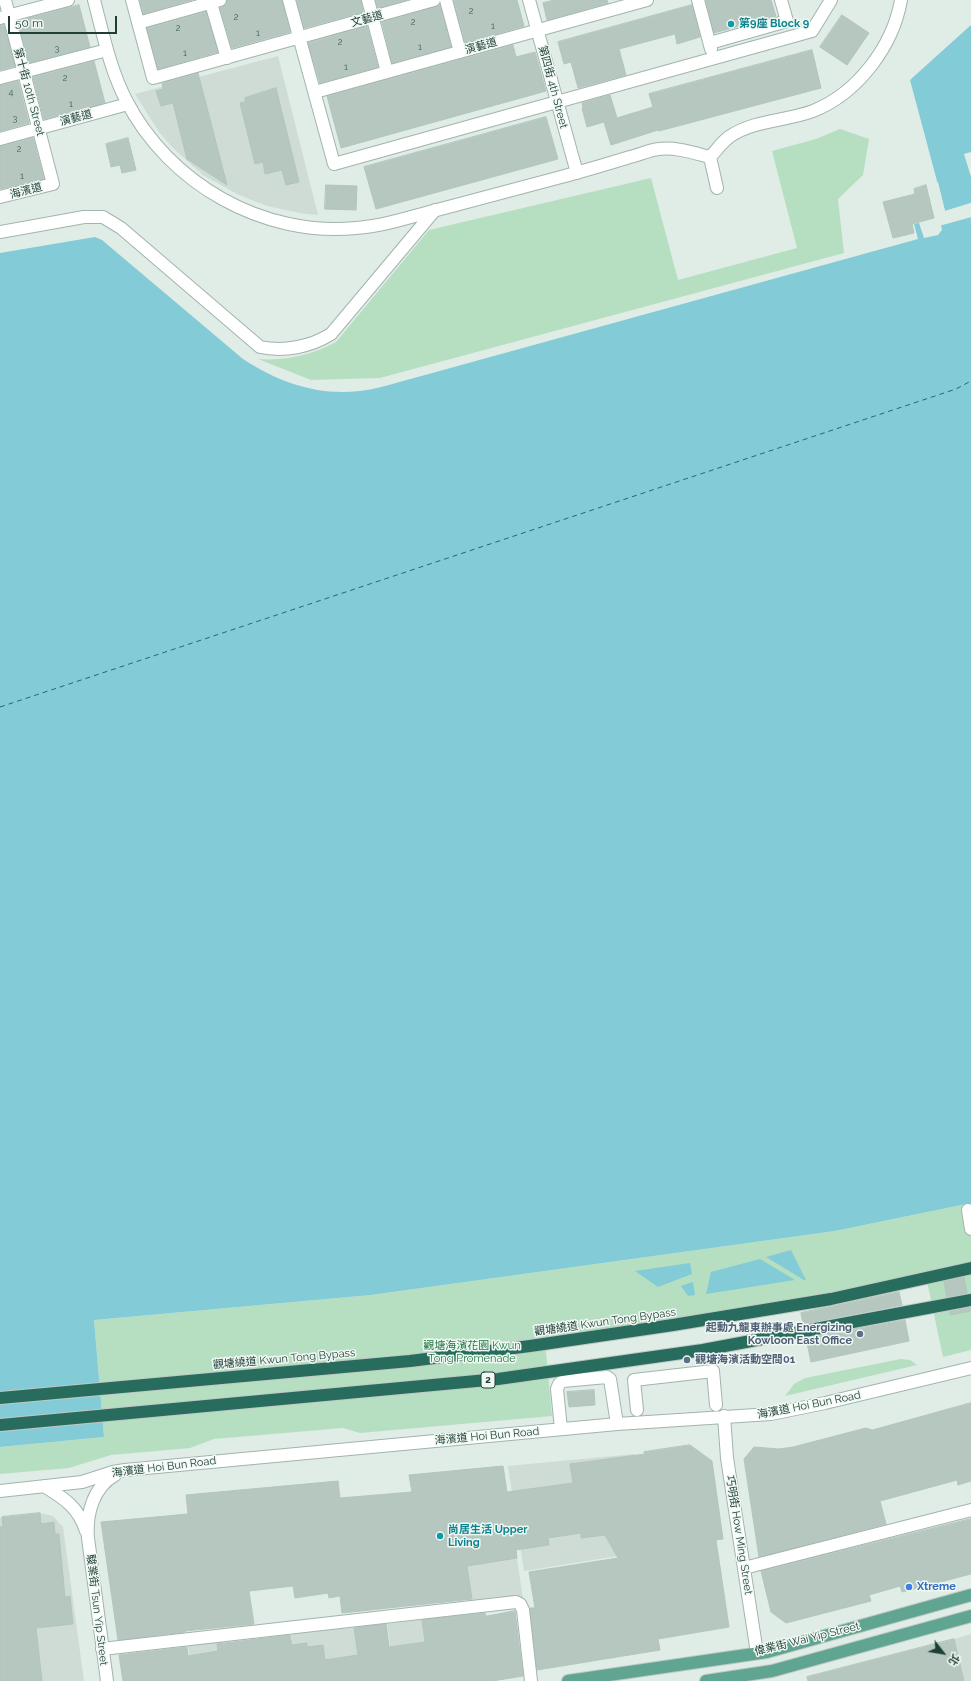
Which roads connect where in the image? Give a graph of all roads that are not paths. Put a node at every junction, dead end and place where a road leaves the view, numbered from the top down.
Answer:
1 (5, 0) edge
2 (68, 0) edge
3 (94, 0) edge
4 (132, 0) edge
5 (289, 0) edge
6 (368, 0) edge
7 (434, 0) edge
8 (446, 0) edge
9 (529, 0) edge
10 (647, 0) edge
11 (698, 0) edge
12 (781, 0) edge
13 (831, 0) edge
14 (901, 0) edge
15 (214, 1) edge
16 (616, 4) edge
17 (4, 17) edge
18 (372, 17) junction
19 (138, 23) junction
20 (538, 30) junction
21 (299, 38) junction
22 (710, 43) junction
23 (107, 50) junction
24 (460, 52) junction
25 (226, 58) junction
26 (714, 58) junction
27 (24, 72) junction
28 (387, 72) junction
29 (0, 78) edge
30 (314, 92) junction
31 (557, 102) junction
32 (128, 104) junction
33 (38, 128) junction
34 (0, 139) edge
35 (710, 157) junction
36 (577, 173) junction
37 (53, 184) joint
38 (717, 188) dead end
39 (0, 198) edge
40 (435, 210) junction
41 (0, 232) edge
42 (968, 1210) dead end
43 (971, 1229) edge
44 (971, 1268) edge
45 (971, 1300) edge
46 (971, 1368) edge
47 (0, 1398) edge
48 (716, 1405) dead end
49 (637, 1410) dead end
50 (724, 1416) junction
51 (617, 1424) junction
52 (0, 1425) edge
53 (561, 1429) junction
54 (125, 1470) junction
55 (44, 1486) junction
56 (0, 1491) edge
57 (971, 1510) edge
58 (88, 1538) junction
59 (744, 1568) junction
60 (971, 1594) edge
61 (971, 1616) edge
62 (102, 1649) junction
63 (757, 1653) junction
64 (761, 1677) edge
65 (107, 1681) edge
66 (531, 1681) edge
67 (568, 1681) edge
68 (706, 1681) edge

1 - 17 street, 第十街 10th Street
2 - 17 street
3 - 23 street
4 - 19 street
5 - 21 street
6 - 18 street
7 - 18 street, 文藝道
8 - 24 street
9 - 20 street, 第四街 4th Street
10 - 16 street, 演藝道
11 - 22 street
12 - 22 street
13 - 26 street
14 - 35 street
15 - 19 street
15 - 25 street
16 - 20 street, 演藝道
17 - 27 street, 第十街 10th Street
18 - 21 street, 文藝道
18 - 28 street
19 - 25 street, 文藝道
20 - 24 street, 演藝道
20 - 31 street, 第四街 4th Street
21 - 25 street, 文藝道
21 - 30 street
22 - 26 street
23 - 27 street
23 - 32 street
24 - 28 street, 演藝道
26 - 31 street
27 - 29 street
27 - 33 street, 第十街 10th Street
28 - 30 street, 演藝道
30 - 31 street
31 - 36 street, 第四街 4th Street
32 - 33 street, 演藝道
32 - 40 street
33 - 34 street, 演藝道
33 - 37 street, 第十街 10th Street
35 - 36 street
35 - 38 street
36 - 40 street
37 - 39 street, 海濱道
40 - 41 street
42 - 43 street
44 - 47 highway, 觀塘繞道 Kwun Tong Bypass
45 - 52 highway, 2
46 - 50 street, 海濱道 Hoi Bun Road
48 - 49 street
50 - 51 street, 海濱道 Hoi Bun Road
50 - 59 street, 巧明街 How Ming Street
51 - 53 street, 海濱道 Hoi Bun Road
51 - 53 street
53 - 54 street, 海濱道 Hoi Bun Road
54 - 55 street, 海濱道 Hoi Bun Road
54 - 58 street, 駿業街 Tsun Yip Street
55 - 56 street, 海濱道 Hoi Bun Road
55 - 58 street, 駿業街 Tsun Yip Street
57 - 59 street
58 - 62 street, 駿業街 Tsun Yip Street
59 - 63 street, 巧明街 How Ming Street
60 - 63 main road, 偉業街 Wai Yip Street
61 - 64 main road, 偉業街 Wai Yip Street
62 - 65 street, 駿業街 Tsun Yip Street
62 - 66 street
63 - 67 main road, 偉業街 Wai Yip Street
64 - 68 main road, 偉業街 Wai Yip Street

